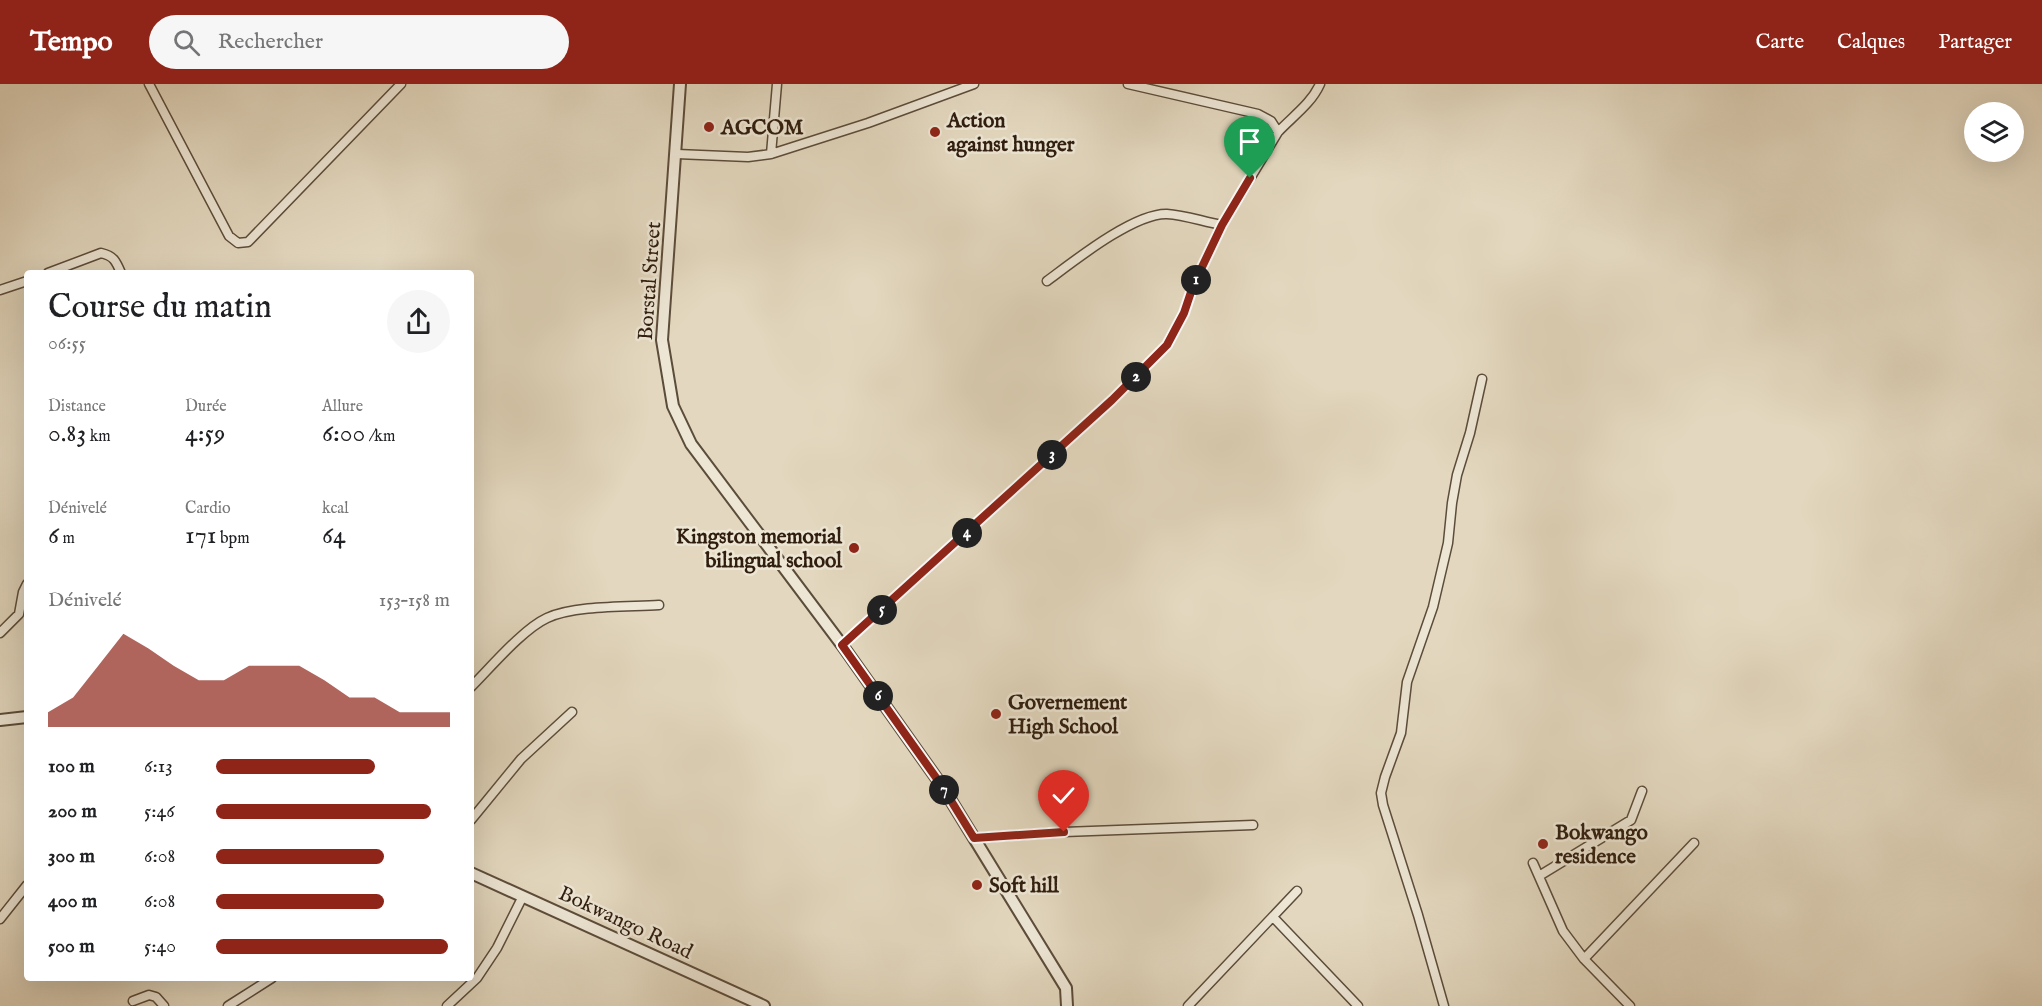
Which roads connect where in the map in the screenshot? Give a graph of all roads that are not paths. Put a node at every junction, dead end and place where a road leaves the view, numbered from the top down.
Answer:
1 (149, 84) edge
2 (401, 84) edge
3 (680, 84) edge
4 (777, 84) edge
5 (974, 84) edge
6 (1128, 84) edge
7 (1320, 84) edge
8 (1278, 132) junction
9 (677, 154) junction
10 (771, 154) junction
11 (1222, 225) junction
12 (56, 270) edge
13 (120, 270) edge
14 (24, 281) edge
15 (1047, 281) dead end
16 (0, 290) edge
17 (1482, 379) dead end
18 (24, 590) edge
19 (659, 605) dead end
20 (0, 633) edge
21 (842, 645) junction
22 (474, 684) edge
23 (573, 712) dead end
24 (24, 717) edge
25 (0, 720) edge
26 (1642, 791) dead end
27 (474, 816) edge
28 (1253, 825) dead end
29 (974, 838) junction
30 (1694, 843) dead end
31 (1533, 863) dead end
32 (474, 874) edge
33 (1539, 876) junction
34 (24, 889) edge
35 (1297, 891) dead end
36 (523, 896) junction
37 (1273, 918) junction
38 (0, 919) edge
39 (1584, 959) junction
40 (267, 981) edge
41 (474, 981) edge
42 (474, 981) edge
43 (133, 1001) dead end
44 (164, 1006) edge
45 (228, 1006) edge
46 (447, 1006) edge
47 (764, 1006) edge
48 (1067, 1006) edge
49 (1188, 1006) edge
50 (1358, 1006) edge
51 (1444, 1006) edge
52 (1630, 1006) edge

1 - 2 street
3 - 9 street, Borstal Street
4 - 10 street
5 - 10 street
6 - 8 street
7 - 8 street
8 - 11 street
9 - 10 street
9 - 21 street, Borstal Street
11 - 15 street
11 - 21 street
12 - 13 street
14 - 16 street
17 - 51 street
18 - 20 street
19 - 22 street
21 - 29 street, Borstal Street
23 - 27 street
24 - 25 street
26 - 33 street
28 - 29 street
29 - 48 street, Borstal Street
30 - 39 street
31 - 33 street
32 - 36 street, Bokwango Road
33 - 39 street
34 - 38 street
35 - 37 street
36 - 41 street
36 - 47 street, Bokwango Road
37 - 49 street
37 - 50 street
39 - 52 street
40 - 45 street
42 - 46 street
43 - 44 street

